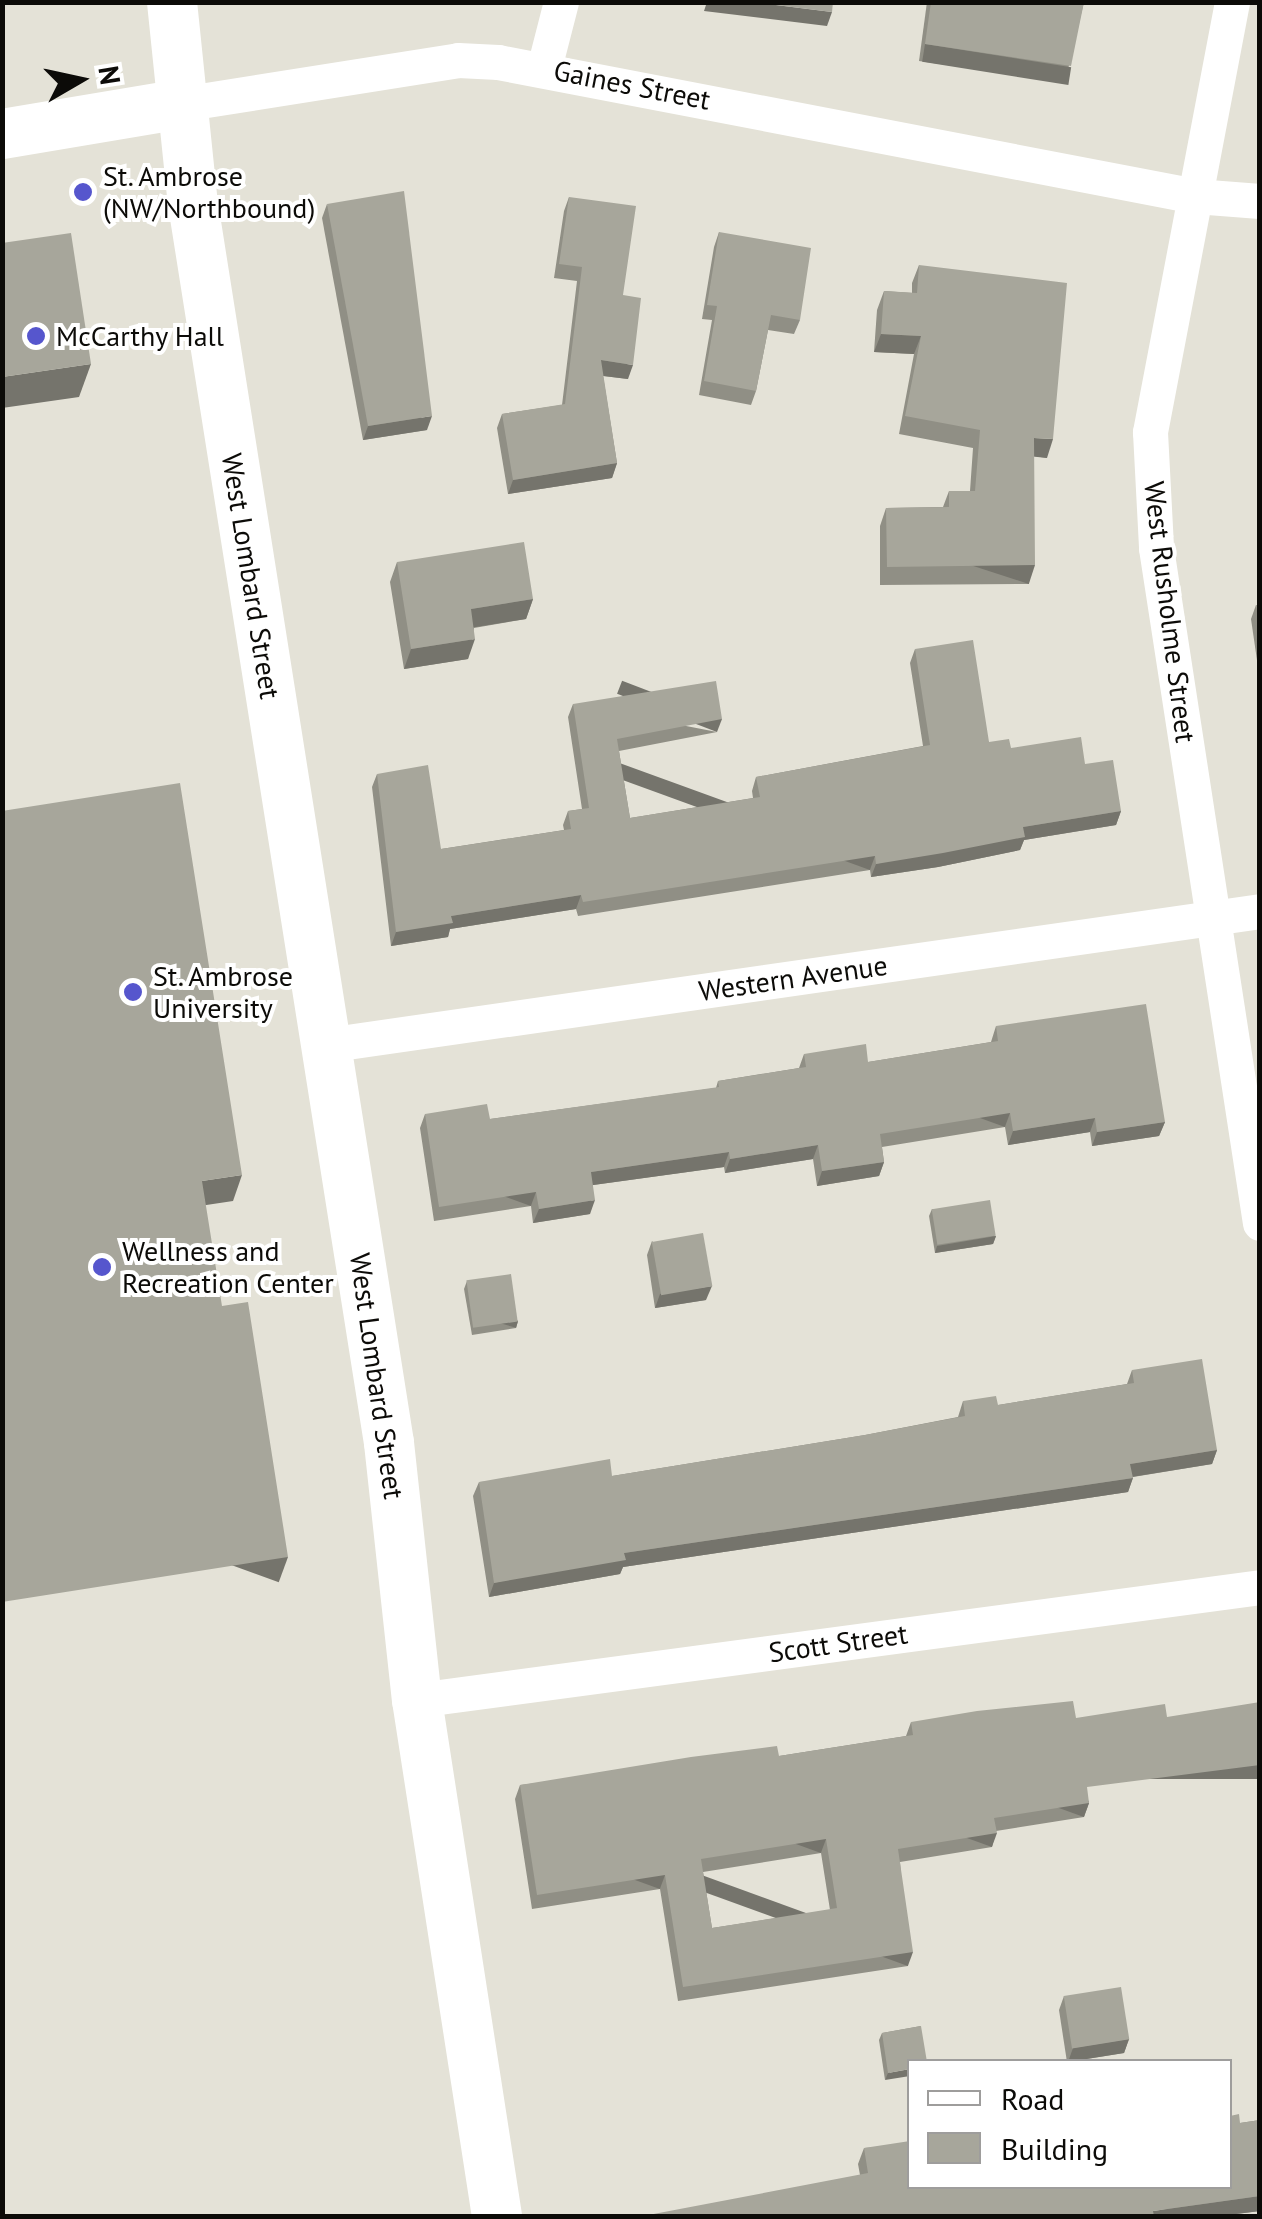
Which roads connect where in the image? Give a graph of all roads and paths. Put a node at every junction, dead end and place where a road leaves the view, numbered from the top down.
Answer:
1 (172, 2) edge
2 (561, 2) edge
3 (1232, 2) edge
4 (544, 68) junction
5 (181, 104) junction
6 (2, 134) edge
7 (1195, 196) junction
8 (1260, 202) edge
9 (1260, 912) edge
10 (1212, 918) junction
11 (326, 1045) junction
12 (1260, 1223) edge
13 (1260, 1587) edge
14 (416, 1700) junction
15 (497, 2216) edge

1 - 5 street, West Lombard Street
2 - 4 street
3 - 7 street, West Rusholme Street
4 - 5 street, Gaines Street
4 - 7 street, Gaines Street
5 - 6 street, Gaines Street
5 - 11 street, West Lombard Street
7 - 8 street, Gaines Street
7 - 10 street, West Rusholme Street
9 - 10 street, Western Avenue
10 - 11 street, Western Avenue
10 - 12 street, West Rusholme Street
11 - 14 street, West Lombard Street
13 - 14 street, Scott Street
14 - 15 street, West Lombard Street

